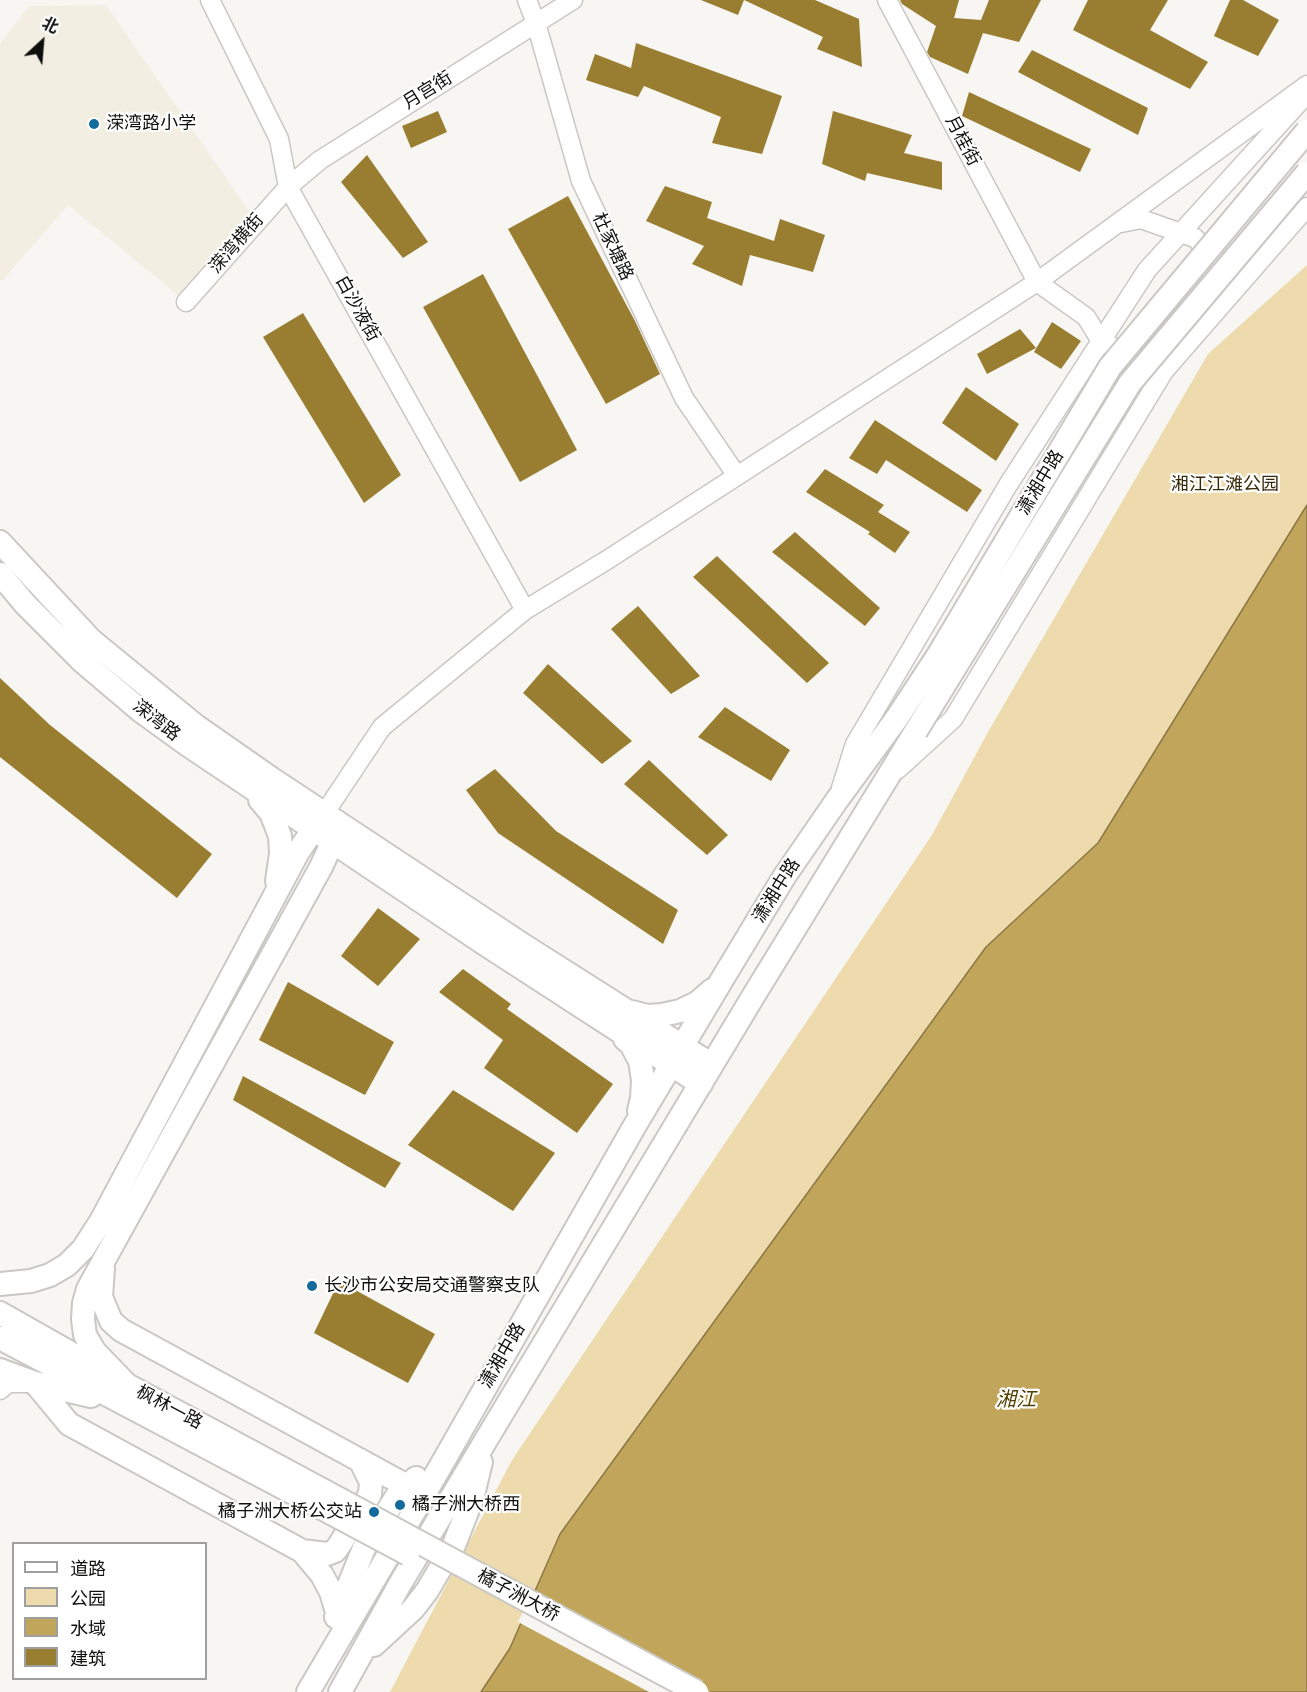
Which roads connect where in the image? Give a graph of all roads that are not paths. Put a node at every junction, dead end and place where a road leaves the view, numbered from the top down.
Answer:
1 (210, 0) edge
2 (526, 0) edge
3 (573, 0) edge
4 (887, 0) edge
5 (536, 23) junction
6 (1307, 85) edge
7 (1307, 93) edge
8 (1307, 131) edge
9 (1307, 173) edge
10 (288, 187) junction
11 (1307, 207) edge
12 (1116, 224) junction
13 (1180, 233) junction
14 (1038, 282) junction
15 (1240, 284) junction
16 (186, 302) dead end
17 (1101, 341) junction
18 (1164, 372) junction
19 (737, 476) junction
20 (0, 542) edge
21 (0, 574) edge
22 (525, 610) junction
23 (240, 782) junction
24 (884, 783) junction
25 (837, 800) junction
26 (328, 827) junction
27 (379, 873) junction
28 (308, 891) junction
29 (274, 897) junction
30 (723, 978) junction
31 (613, 1014) junction
32 (677, 1055) junction
33 (707, 1074) junction
34 (634, 1127) junction
35 (105, 1258) junction
36 (0, 1284) edge
37 (0, 1313) edge
38 (0, 1338) edge
39 (0, 1370) edge
40 (35, 1383) junction
41 (0, 1390) edge
42 (125, 1394) junction
43 (459, 1434) junction
44 (360, 1460) junction
45 (407, 1486) junction
46 (336, 1506) junction
47 (302, 1551) junction
48 (337, 1612) junction
49 (323, 1668) junction
50 (308, 1692) edge
51 (340, 1692) edge
52 (666, 1692) edge
53 (698, 1692) edge

1 - 10 street, 白沙液街
2 - 5 street, 杜家塘路
3 - 5 street, 月宫街
4 - 14 street, 月桂街
5 - 10 street, 月宫街
5 - 19 street, 杜家塘路
6 - 12 street
7 - 13 street
8 - 25 main road, 潇湘中路, bridge
9 - 24 main road, 潇湘中路, bridge
10 - 16 street, 溁湾横街
10 - 22 street, 白沙液街
11 - 15 street
12 - 13 street
12 - 14 street
13 - 15 street
13 - 17 street
14 - 17 street
14 - 19 street
15 - 18 street
17 - 18 street
17 - 25 street
18 - 24 street
19 - 22 street
20 - 26 main road
21 - 23 main road, 溁湾路
22 - 26 street
23 - 26 main road, 溁湾路
23 - 29 main road
24 - 33 main road, 潇湘中路
25 - 30 main road, 潇湘中路
26 - 27 main road
26 - 28 main road
26 - 29 main road
26 - 31 main road
27 - 28 main road
27 - 31 main road
28 - 35 main road
29 - 36 main road
30 - 31 main road
30 - 32 main road, 潇湘中路
31 - 32 main road
31 - 34 main road
32 - 33 main road
32 - 34 main road, 潇湘中路
33 - 51 main road, 潇湘中路
34 - 43 main road, 潇湘中路
35 - 42 main road
35 - 44 main road
37 - 42 main road, 枫林一路
38 - 42 main road, 枫林一路
39 - 40 main road
40 - 41 street
40 - 42 main road
40 - 47 main road
42 - 46 main road, 枫林一路
43 - 45 main road
43 - 49 main road, 潇湘中路
44 - 45 main road
44 - 47 main road
45 - 48 main road
46 - 52 main road, 橘子洲大桥, bridge
46 - 53 main road, 橘子洲大桥, bridge
47 - 48 main road
48 - 49 main road
49 - 50 main road, 潇湘中路

